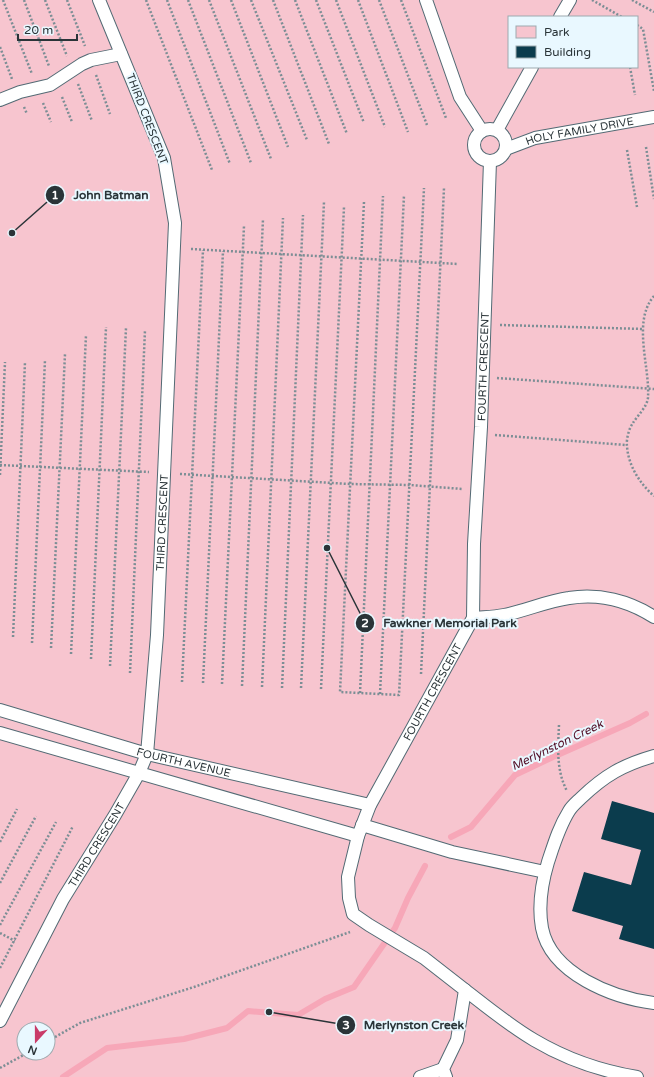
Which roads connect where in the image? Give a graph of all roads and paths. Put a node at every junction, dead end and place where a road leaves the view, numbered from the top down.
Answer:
1 (3, 0) edge
2 (24, 0) edge
3 (99, 0) edge
4 (146, 0) edge
5 (167, 0) edge
6 (188, 0) edge
7 (209, 0) edge
8 (230, 0) edge
9 (251, 0) edge
10 (273, 0) edge
11 (295, 0) edge
12 (316, 0) edge
13 (336, 0) edge
14 (358, 0) edge
15 (379, 0) edge
16 (401, 0) edge
17 (426, 0) edge
18 (570, 0) edge
19 (592, 0) edge
20 (632, 0) edge
21 (654, 12) edge
22 (561, 16) edge
23 (620, 16) edge
24 (638, 26) edge
25 (121, 54) junction
26 (531, 68) edge
27 (630, 68) edge
28 (55, 81) junction
29 (37, 88) junction
30 (654, 91) edge
31 (636, 95) dead end
32 (0, 100) edge
33 (654, 117) edge
34 (446, 118) dead end
35 (51, 122) dead end
36 (72, 122) dead end
37 (364, 123) dead end
38 (428, 125) dead end
39 (385, 127) dead end
40 (497, 130) junction
41 (482, 131) junction
42 (408, 132) dead end
43 (347, 134) dead end
44 (307, 140) dead end
45 (329, 144) dead end
46 (288, 147) dead end
47 (646, 147) dead end
48 (506, 149) junction
49 (627, 150) dead end
50 (271, 159) dead end
51 (490, 161) junction
52 (251, 163) dead end
53 (230, 164) dead end
54 (212, 170) dead end
55 (424, 188) dead end
56 (444, 188) dead end
57 (404, 195) dead end
58 (383, 196) dead end
59 (654, 199) edge
60 (324, 202) dead end
61 (364, 202) dead end
62 (344, 207) dead end
63 (637, 207) dead end
64 (304, 215) dead end
65 (283, 218) dead end
66 (263, 219) dead end
67 (244, 226) dead end
68 (191, 249) dead end
69 (203, 250) junction
70 (223, 251) junction
71 (243, 252) junction
72 (262, 253) junction
73 (282, 254) junction
74 (302, 255) junction
75 (321, 256) junction
76 (341, 258) junction
77 (361, 258) junction
78 (380, 260) junction
79 (400, 261) junction
80 (420, 262) junction
81 (440, 263) junction
82 (458, 264) dead end
83 (654, 296) edge
84 (484, 325) junction
85 (106, 327) dead end
86 (126, 328) dead end
87 (644, 328) junction
88 (144, 330) dead end
89 (86, 335) dead end
90 (65, 354) dead end
91 (45, 360) dead end
92 (5, 362) dead end
93 (25, 362) dead end
94 (483, 377) junction
95 (647, 388) junction
96 (654, 388) edge
97 (480, 434) junction
98 (626, 445) junction
99 (0, 465) edge
100 (20, 466) junction
101 (40, 467) junction
102 (60, 468) junction
103 (80, 469) junction
104 (99, 470) junction
105 (119, 470) junction
106 (139, 472) junction
107 (164, 473) junction
108 (192, 474) junction
109 (0, 475) edge
110 (212, 476) junction
111 (232, 477) junction
112 (252, 478) junction
113 (271, 479) junction
114 (292, 480) junction
115 (311, 481) junction
116 (331, 482) junction
117 (350, 484) junction
118 (370, 484) junction
119 (390, 484) junction
120 (410, 485) junction
121 (430, 486) junction
122 (477, 490) junction
123 (654, 496) edge
124 (654, 617) edge
125 (473, 618) junction
126 (13, 637) dead end
127 (32, 642) dead end
128 (51, 648) dead end
129 (71, 654) dead end
130 (91, 659) dead end
131 (110, 666) dead end
132 (130, 673) dead end
133 (420, 674) dead end
134 (182, 682) dead end
135 (203, 683) dead end
136 (222, 684) dead end
137 (242, 686) dead end
138 (262, 687) dead end
139 (282, 688) dead end
140 (301, 688) dead end
141 (321, 689) dead end
142 (360, 693) junction
143 (380, 694) junction
144 (0, 710) edge
145 (559, 725) dead end
146 (0, 732) edge
147 (147, 754) junction
148 (654, 756) edge
149 (139, 773) junction
150 (370, 805) junction
151 (574, 805) junction
152 (17, 809) dead end
153 (36, 816) dead end
154 (56, 822) dead end
155 (73, 826) dead end
156 (360, 830) junction
157 (0, 842) edge
158 (545, 872) junction
159 (0, 883) edge
160 (0, 925) edge
161 (374, 928) junction
162 (0, 933) edge
163 (15, 941) junction
164 (0, 968) edge
165 (465, 990) junction
166 (654, 1003) edge
167 (0, 1021) edge
168 (56, 1036) edge
169 (16, 1059) edge
170 (0, 1068) edge
171 (444, 1073) edge
172 (420, 1077) edge
173 (637, 1077) edge

1 - 29 path
2 - 28 path
3 - 25 lane, THIRD CRESCENT
4 - 54 path
5 - 53 path
6 - 52 path
7 - 50 path
8 - 46 path
9 - 44 path
10 - 45 path
11 - 43 path
12 - 37 path
13 - 39 path
14 - 42 path
15 - 38 path
16 - 34 path
17 - 41 lane
18 - 22 lane
19 - 23 path
20 - 21 path
24 - 30 path
25 - 28 lane
25 - 107 lane, THIRD CRESCENT
26 - 40 lane
27 - 31 path
28 - 29 lane
28 - 36 path
29 - 32 lane
29 - 35 path
33 - 48 lane, HOLY FAMILY DRIVE
40 - 41 lane
40 - 48 lane
41 - 51 lane
47 - 59 path
48 - 51 lane
49 - 63 path
51 - 84 lane, FOURTH CRESCENT
55 - 80 path
56 - 81 path
57 - 79 path
58 - 78 path
60 - 75 path
61 - 77 path
62 - 76 path
64 - 74 path
65 - 73 path
66 - 72 path
67 - 71 path
68 - 69 path
69 - 70 path
69 - 108 path
70 - 71 path
70 - 110 path
71 - 72 path
71 - 111 path
72 - 73 path
72 - 112 path
73 - 74 path
73 - 113 path
74 - 75 path
74 - 114 path
75 - 76 path
75 - 115 path
76 - 77 path
76 - 116 path
77 - 78 path
77 - 117 path
78 - 79 path
78 - 118 path
79 - 80 path
79 - 119 path
80 - 81 path
80 - 120 path
81 - 82 path
81 - 121 path
83 - 87 path
84 - 87 path
84 - 94 lane, FOURTH CRESCENT
85 - 104 path
86 - 105 path
87 - 95 path
88 - 106 path
89 - 103 path
90 - 102 path
91 - 101 path
92 - 99 path
93 - 100 path
94 - 95 path
94 - 97 lane, FOURTH CRESCENT
95 - 96 path
95 - 98 path
97 - 98 path
97 - 122 lane, FOURTH CRESCENT
98 - 123 path
99 - 100 path
99 - 109 path
100 - 101 path
100 - 126 path
101 - 102 path
101 - 127 path
102 - 103 path
102 - 128 path
103 - 104 path
103 - 129 path
104 - 105 path
104 - 130 path
105 - 106 path
105 - 131 path
106 - 107 path
106 - 132 path
107 - 108 path
107 - 147 lane, THIRD CRESCENT
108 - 110 path
108 - 134 path
110 - 111 path
110 - 135 path
111 - 112 path
111 - 136 path
112 - 113 path
112 - 137 path
113 - 114 path
113 - 138 path
114 - 115 path
114 - 139 path
115 - 116 path
115 - 140 path
116 - 117 path
116 - 141 path
117 - 118 path
117 - 142 path
118 - 119 path
118 - 142 path
119 - 120 path
119 - 143 path
120 - 121 path
120 - 143 path
121 - 122 path
121 - 133 path
122 - 125 lane, FOURTH CRESCENT
124 - 125 lane
125 - 150 lane, FOURTH CRESCENT
142 - 143 path
144 - 147 lane, FOURTH AVENUE
145 - 151 path
146 - 149 lane, FOURTH AVENUE
147 - 149 lane, THIRD CRESCENT
147 - 150 lane, FOURTH AVENUE
148 - 151 lane
149 - 156 lane, FOURTH AVENUE
149 - 167 lane, THIRD CRESCENT
150 - 156 lane, FOURTH CRESCENT
151 - 158 lane
152 - 157 path
153 - 159 path
154 - 160 path
155 - 163 path
156 - 158 lane, FOURTH AVENUE
156 - 161 lane, FOURTH CRESCENT
158 - 166 lane
161 - 165 lane, FOURTH CRESCENT
161 - 168 path
162 - 163 path
163 - 164 path
165 - 171 lane
165 - 173 lane, FOURTH CRESCENT
169 - 170 path
171 - 172 lane

